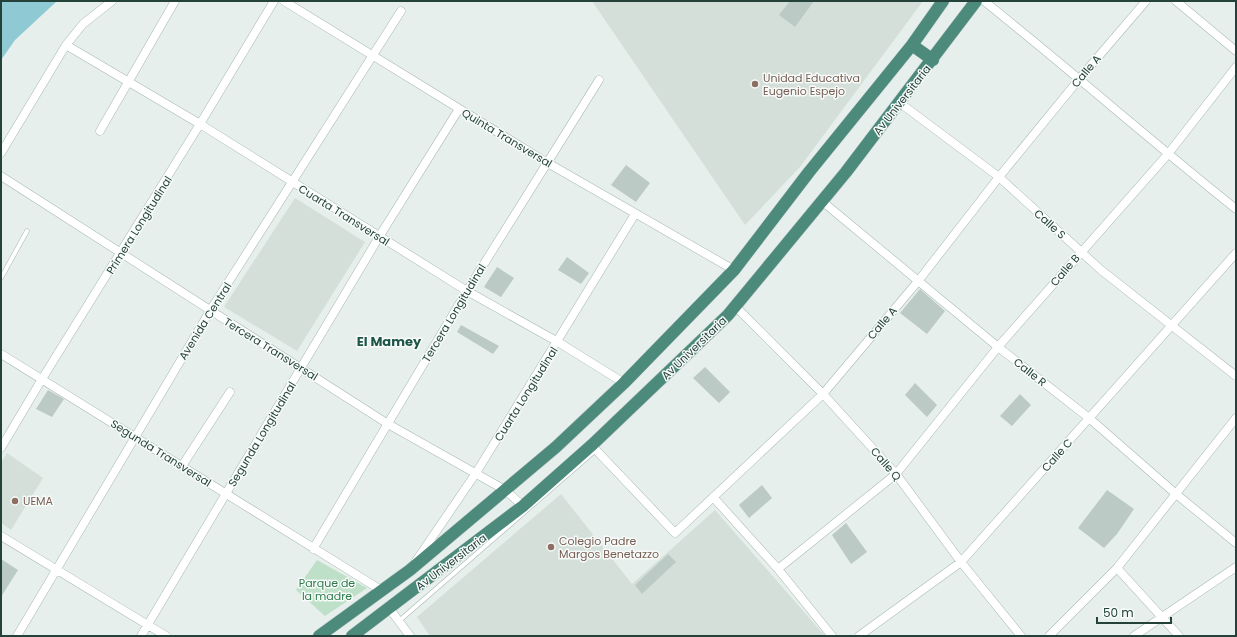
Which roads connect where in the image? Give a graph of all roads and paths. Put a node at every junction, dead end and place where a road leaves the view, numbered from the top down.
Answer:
1 (112, 1) edge
2 (175, 1) edge
3 (274, 1) edge
4 (284, 1) edge
5 (942, 1) edge
6 (976, 1) edge
7 (984, 1) edge
8 (1146, 1) edge
9 (1176, 1) edge
10 (401, 11) dead end
11 (66, 45) junction
12 (912, 45) junction
13 (1236, 51) edge
14 (373, 56) junction
15 (933, 60) junction
16 (1236, 67) edge
17 (1080, 78) junction
18 (599, 80) dead end
19 (128, 81) junction
20 (900, 103) junction
21 (459, 109) junction
22 (200, 124) junction
23 (100, 131) dead end
24 (1, 153) edge
25 (1168, 154) junction
26 (546, 162) junction
27 (1, 176) edge
28 (999, 178) junction
29 (292, 182) junction
30 (823, 202) junction
31 (1236, 209) edge
32 (635, 214) junction
33 (27, 231) dead end
34 (380, 237) junction
35 (122, 252) junction
36 (1081, 252) junction
37 (1236, 254) edge
38 (734, 270) junction
39 (1, 278) edge
40 (919, 280) junction
41 (467, 291) junction
42 (735, 306) junction
43 (210, 311) junction
44 (1171, 326) junction
45 (558, 342) junction
46 (998, 347) junction
47 (1, 354) edge
48 (301, 368) junction
49 (1236, 376) edge
50 (42, 379) junction
51 (624, 383) junction
52 (230, 392) dead end
53 (823, 394) junction
54 (1090, 418) junction
55 (1236, 418) edge
56 (388, 424) junction
57 (134, 436) junction
58 (595, 447) junction
59 (1, 448) edge
60 (182, 466) junction
61 (476, 473) junction
62 (896, 474) junction
63 (505, 490) junction
64 (226, 494) junction
65 (1176, 494) junction
66 (713, 497) junction
67 (522, 506) junction
68 (1, 536) edge
69 (1236, 543) edge
70 (313, 549) junction
71 (961, 562) junction
72 (1236, 567) edge
73 (1117, 568) junction
74 (778, 569) junction
75 (57, 570) junction
76 (410, 570) junction
77 (381, 590) junction
78 (389, 608) junction
79 (1161, 616) junction
80 (399, 621) junction
81 (148, 625) junction
82 (17, 636) edge
83 (141, 636) edge
84 (166, 636) edge
85 (319, 636) edge
86 (352, 636) edge
87 (410, 636) edge
88 (832, 636) edge
89 (859, 636) edge
90 (1021, 636) edge
91 (1049, 636) edge
92 (1134, 636) edge
93 (1179, 636) edge

1 - 11 street
2 - 19 street
3 - 22 street, Primera Longitudinal
4 - 14 street, Quinta Transversal
5 - 12 highway, Av Universitaria
6 - 15 highway, Av Universitaria
7 - 17 street
8 - 17 street, Calle A
9 - 13 street
10 - 14 street, Avenida Central
11 - 19 street, Cuarta Transversal
11 - 24 street
12 - 15 highway
12 - 38 highway, Av Universitaria
14 - 21 street, Quinta Transversal
14 - 29 street, Avenida Central
15 - 20 highway, Av Universitaria
16 - 25 street, Calle B
17 - 25 street
17 - 28 street, Calle A
18 - 26 street, Tercera Longitudinal
19 - 22 street, Cuarta Transversal
19 - 23 street
20 - 28 street, Calle S
20 - 30 highway, Av Universitaria
21 - 26 street, Quinta Transversal
21 - 34 street, Segunda Longitudinal
22 - 29 street, Cuarta Transversal
22 - 35 street, Primera Longitudinal
25 - 31 street
25 - 36 street, Calle B
26 - 32 street, Quinta Transversal
26 - 41 street, Tercera Longitudinal
27 - 35 street, Tercera Transversal
28 - 36 street, Calle S
28 - 40 street, Calle A
29 - 34 street, Cuarta Transversal
29 - 43 street, Avenida Central
30 - 40 street, Calle R
30 - 42 highway, Av Universitaria
32 - 38 street, Quinta Transversal
32 - 45 street, Cuarta Longitudinal
33 - 39 lane
34 - 41 street, Cuarta Transversal
34 - 48 street, Segunda Longitudinal
35 - 43 street, Tercera Transversal
35 - 50 street, Primera Longitudinal
36 - 44 street, Calle S
36 - 46 street, Calle B
37 - 44 street, Calle C
38 - 51 highway, Av Universitaria
40 - 46 street, Calle R
40 - 53 street, Calle A
41 - 45 street, Cuarta Transversal
41 - 56 street, Tercera Longitudinal
42 - 53 street, Calle Q
42 - 58 highway, Av Universitaria
43 - 48 street, Tercera Transversal
43 - 57 street, Avenida Central
44 - 49 street, Calle S
44 - 54 street, Calle C
45 - 51 street, Cuarta Transversal
45 - 61 street, Cuarta Longitudinal
46 - 54 street, Calle R
46 - 62 street, Calle B
47 - 50 street, Segunda Transversal
48 - 56 street, Tercera Transversal
48 - 64 street, Segunda Longitudinal
50 - 57 street, Segunda Transversal
50 - 59 street, Primera Longitudinal
51 - 63 highway, Av Universitaria
52 - 60 street
53 - 62 street, Calle Q
53 - 66 street, Calle A
54 - 65 street, Calle R
54 - 71 street, Calle C
55 - 65 street
56 - 61 street, Tercera Transversal
56 - 70 street, Tercera Longitudinal
57 - 60 street, Segunda Transversal
57 - 75 street, Avenida Central
58 - 66 street, Calle A
58 - 67 highway, Av Universitaria
58 - 80 lane
60 - 64 street, Segunda Transversal
61 - 63 street, Tercera Transversal
61 - 76 street, Cuarta Longitudinal
62 - 71 street, Calle Q
62 - 74 street, Calle B
63 - 67 street, Tercera Transversal
63 - 76 highway, Av Universitaria
64 - 70 street, Segunda Transversal
64 - 81 street, Segunda Longitudinal
65 - 69 street, Calle R
65 - 73 street
66 - 74 street
67 - 78 highway, Av Universitaria
68 - 75 street
70 - 77 street, Segunda Transversal
71 - 89 street, Calle C
71 - 90 street, Calle Q
72 - 79 street
73 - 79 street
73 - 91 street
74 - 88 street
75 - 81 street
75 - 82 street, Avenida Central
76 - 77 highway, Av Universitaria
77 - 85 highway, Av Universitaria
78 - 80 street
78 - 86 highway, Av Universitaria
79 - 92 street
79 - 93 street
80 - 87 street
81 - 83 street, Segunda Longitudinal
81 - 84 street

